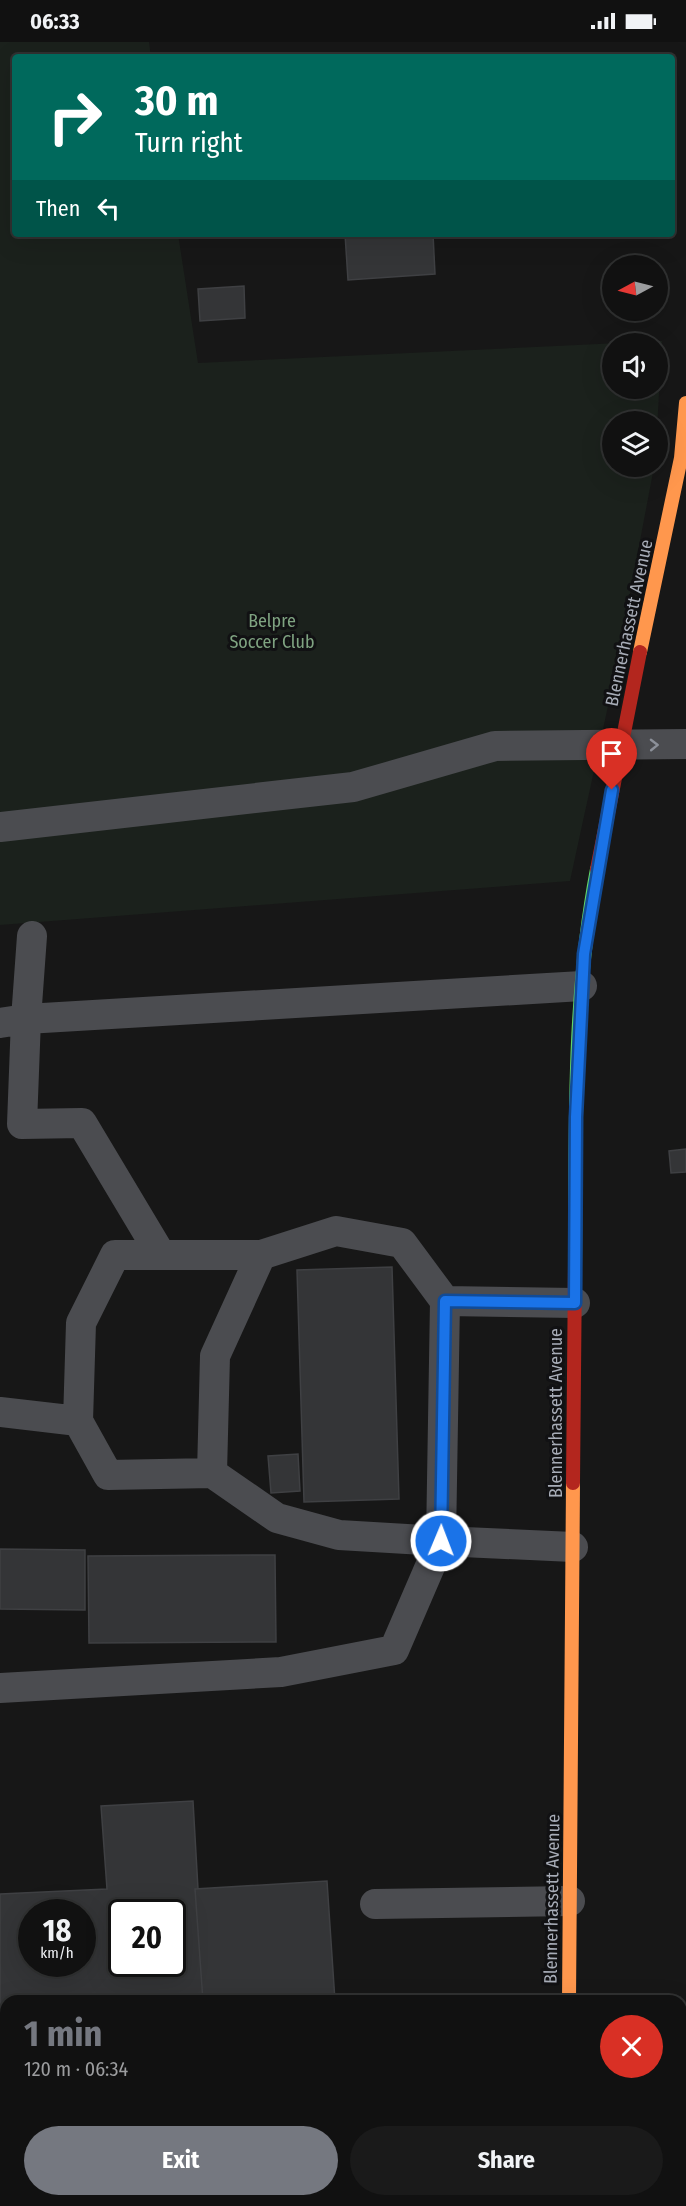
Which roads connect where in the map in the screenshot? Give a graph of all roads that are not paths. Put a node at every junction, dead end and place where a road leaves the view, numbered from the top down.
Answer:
1 (686, 403) edge
2 (676, 528) edge
3 (686, 744) edge
4 (621, 745) junction
5 (0, 827) edge
6 (32, 936) dead end
7 (582, 987) junction
8 (13, 1021) edge
9 (161, 1255) junction
10 (261, 1256) junction
11 (445, 1301) junction
12 (575, 1303) junction
13 (0, 1412) edge
14 (78, 1421) junction
15 (212, 1473) junction
16 (441, 1541) junction
17 (573, 1547) junction
18 (0, 1688) edge
19 (570, 1901) junction
20 (375, 1904) dead end
21 (569, 1995) edge

1 - 2 street, Blennerhassett Avenue
2 - 4 street, Blennerhassett Avenue
4 -> 3 lane
4 - 5 lane
4 - 7 street, Blennerhassett Avenue
6 - 8 lane
7 - 8 lane
7 - 12 street, Blennerhassett Avenue
8 - 9 lane
9 - 10 lane
9 - 14 lane
10 - 11 lane
10 - 15 lane
11 - 12 lane
11 - 16 lane
12 - 17 street, Blennerhassett Avenue
13 - 14 lane
14 - 15 lane
15 - 16 lane
16 - 17 lane
16 - 18 lane
17 - 19 street, Blennerhassett Avenue
19 - 20 lane
19 - 21 street, Blennerhassett Avenue

